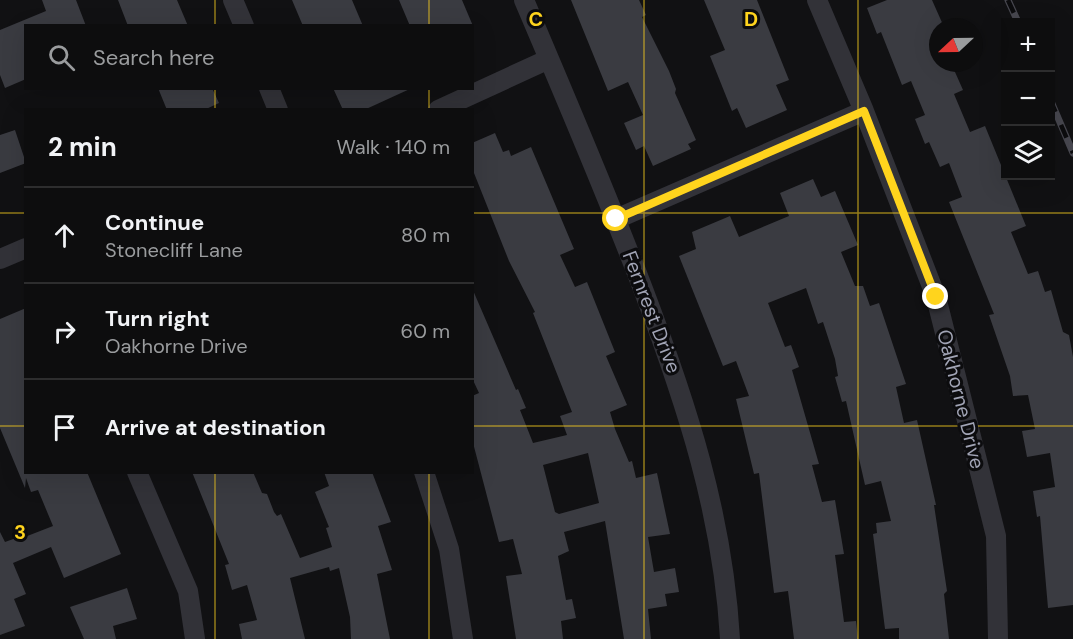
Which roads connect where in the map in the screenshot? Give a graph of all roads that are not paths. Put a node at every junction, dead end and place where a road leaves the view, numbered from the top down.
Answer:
1 (233, 0) edge
2 (524, 0) edge
3 (817, 0) edge
4 (243, 24) edge
5 (549, 59) junction
6 (270, 90) edge
7 (277, 108) edge
8 (442, 108) edge
9 (864, 111) junction
10 (616, 219) junction
11 (24, 249) edge
12 (0, 259) edge
13 (138, 474) edge
14 (425, 474) edge
15 (195, 639) edge
16 (463, 639) edge
17 (730, 639) edge
18 (999, 639) edge

1 - 4 street
2 - 5 street, Fernrest Drive
3 - 9 street, Oakhorne Drive
5 - 8 street
5 - 10 street, Fernrest Drive
6 - 7 street
9 - 10 street
9 - 18 street, Oakhorne Drive
10 - 17 street, Fernrest Drive
11 - 12 street
13 - 15 street
14 - 16 street

